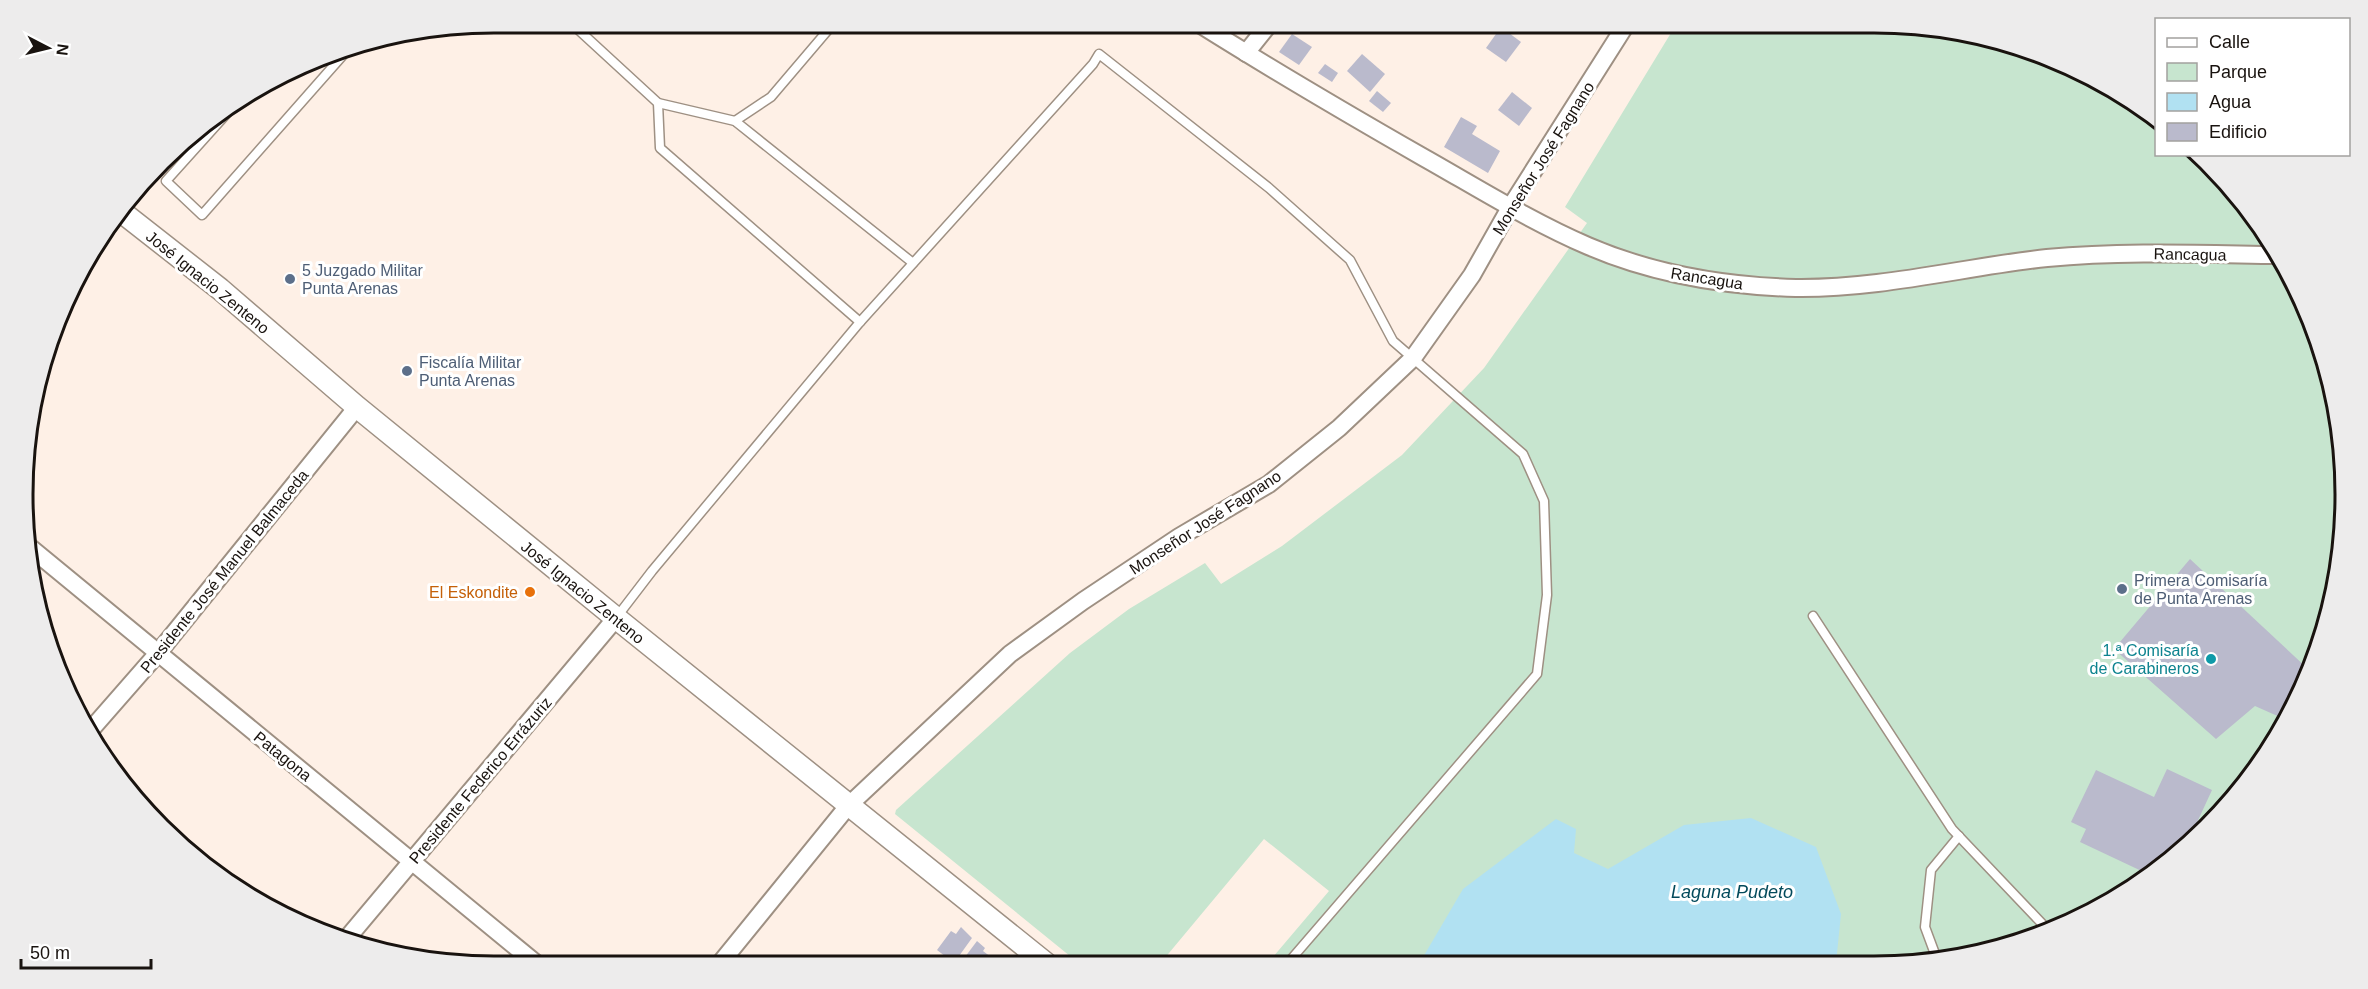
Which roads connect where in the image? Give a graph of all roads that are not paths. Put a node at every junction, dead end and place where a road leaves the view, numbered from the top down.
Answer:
1 (583, 33) edge
2 (825, 33) edge
3 (1215, 33) edge
4 (1261, 33) edge
5 (1621, 33) edge
6 (1246, 53) junction
7 (339, 60) edge
8 (658, 103) junction
9 (735, 121) junction
10 (211, 131) edge
11 (1511, 206) junction
12 (127, 216) edge
13 (2267, 255) edge
14 (913, 263) junction
15 (860, 322) junction
16 (1413, 358) junction
17 (357, 407) junction
18 (37, 553) edge
19 (1813, 616) dead end
20 (616, 618) junction
21 (158, 653) junction
22 (95, 725) edge
23 (848, 806) junction
24 (1959, 836) junction
25 (412, 862) junction
26 (2042, 924) edge
27 (351, 933) edge
28 (1934, 952) edge
29 (527, 956) edge
30 (726, 956) edge
31 (1037, 956) edge
32 (1294, 956) edge

1 - 8 lane
2 - 9 lane
3 - 6 street, Rancagua
4 - 6 street
5 - 11 street, Monseñor José Fagnano
6 - 11 street, Rancagua
7 - 10 lane
8 - 9 lane
8 - 15 lane
9 - 14 lane
11 - 13 street, Rancagua
11 - 16 street, Monseñor José Fagnano
12 - 17 street, José Ignacio Zenteno
14 - 15 lane
14 - 16 lane
15 - 20 lane
16 - 23 street, Monseñor José Fagnano
16 - 32 lane
17 - 20 street, José Ignacio Zenteno
17 - 21 street, Presidente José Manuel Balmaceda
18 - 21 street, Patagona
19 - 24 lane
20 - 23 street, José Ignacio Zenteno
20 - 25 street, Presidente Federico Errázuriz
21 - 22 street, Presidente José Manuel Balmaceda
21 - 25 street, Patagona
23 - 30 street, Monseñor José Fagnano
23 - 31 street, José Ignacio Zenteno
24 - 26 lane
24 - 28 lane
25 - 27 street, Presidente Federico Errázuriz
25 - 29 street, Patagona

